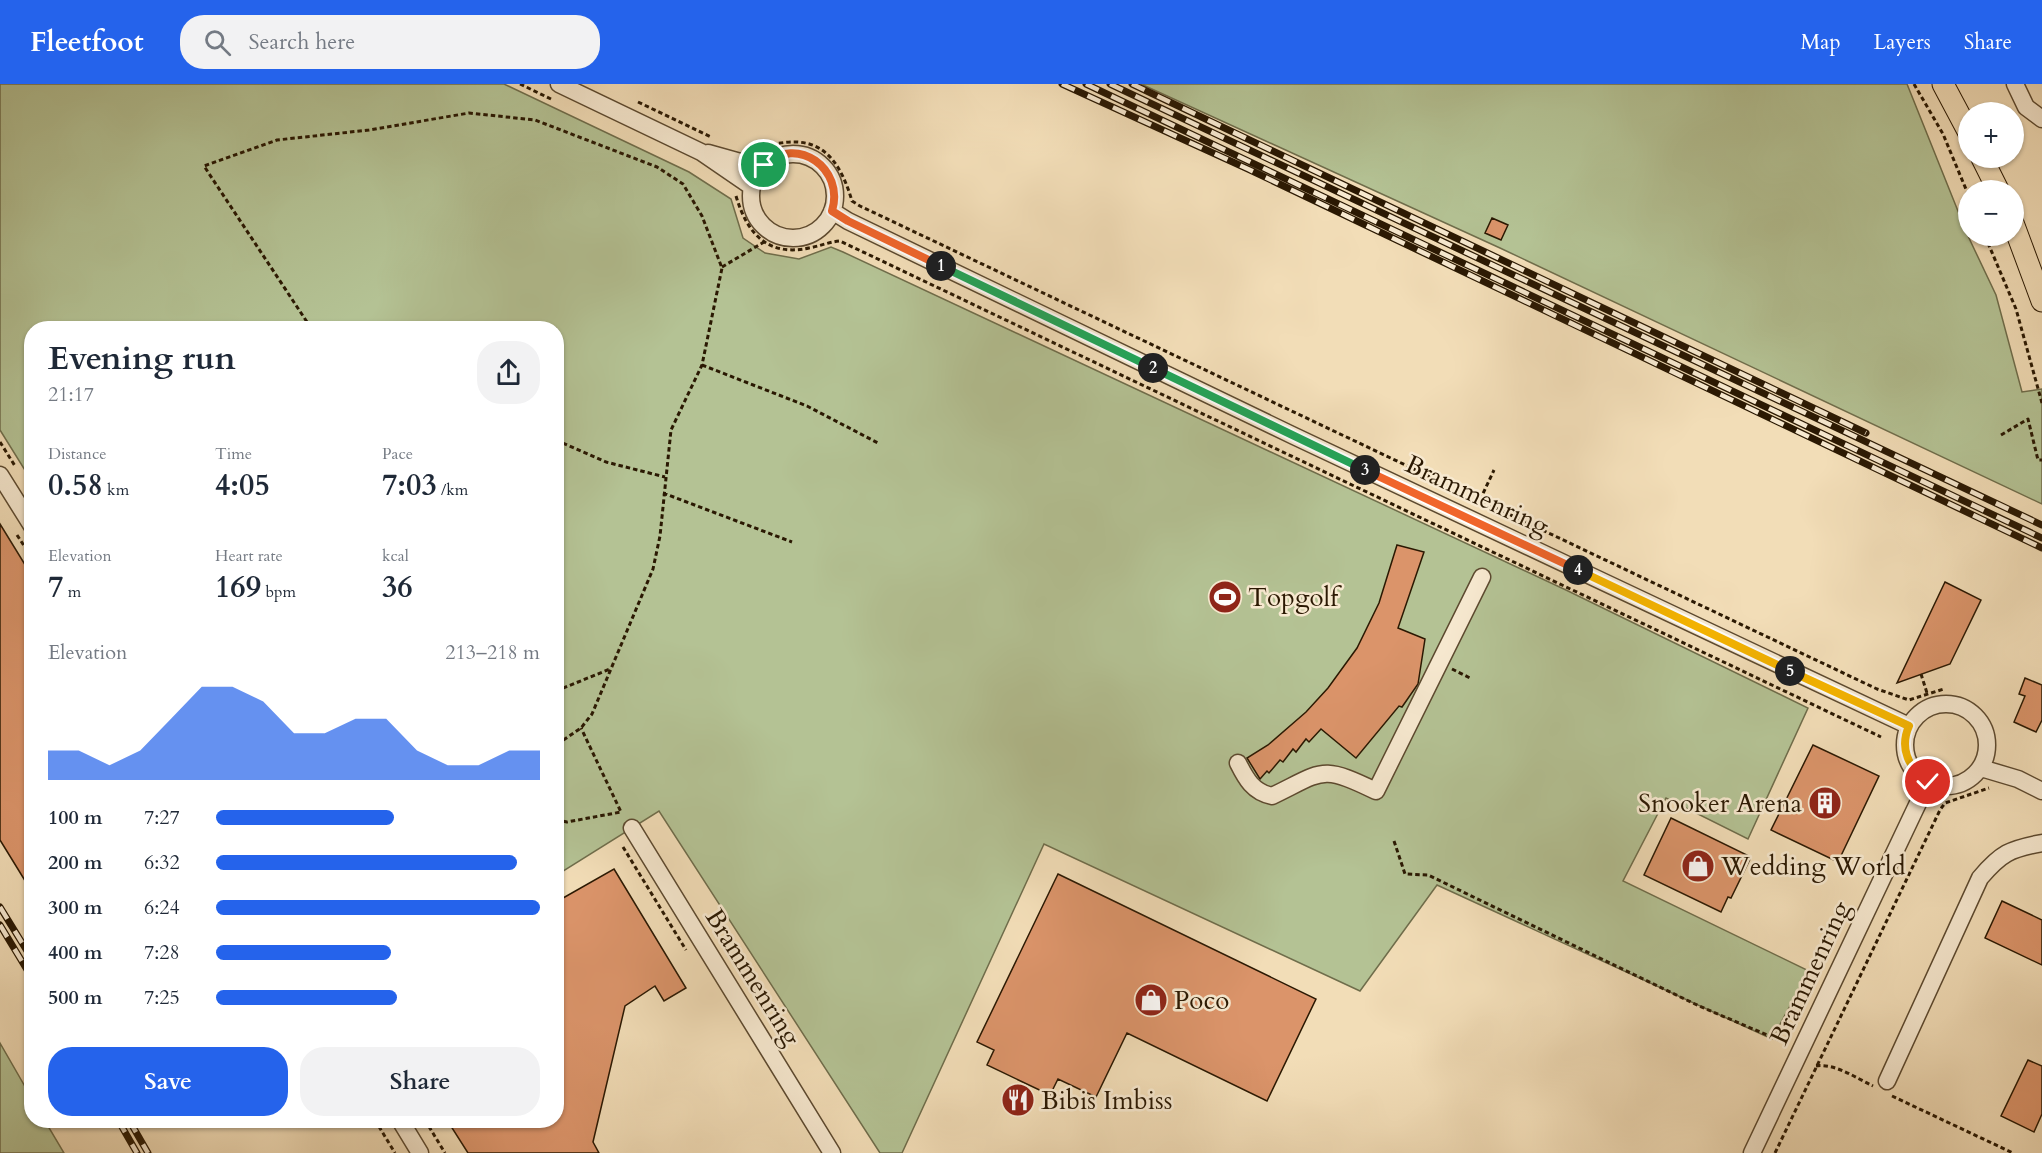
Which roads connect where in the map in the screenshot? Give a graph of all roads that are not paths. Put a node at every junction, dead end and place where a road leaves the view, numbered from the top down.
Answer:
1 (560, 84) edge
2 (1943, 84) edge
3 (2015, 84) edge
4 (1958, 112) edge
5 (2042, 120) edge
6 (701, 152) junction
7 (762, 168) junction
8 (752, 187) junction
9 (832, 211) junction
10 (2021, 246) edge
11 (2042, 301) edge
12 (0, 475) edge
13 (24, 513) edge
14 (1482, 576) dead end
15 (1909, 726) junction
16 (1238, 763) dead end
17 (1981, 768) junction
18 (1928, 782) junction
19 (2042, 791) edge
20 (632, 828) dead end
21 (2042, 843) edge
22 (1882, 1086) road end
23 (405, 1128) edge
24 (420, 1153) edge
25 (832, 1153) edge
26 (1752, 1153) edge

1 - 6 street
2 - 4 main road
3 - 5 street
6 - 7 street
6 - 8 street
7 - 8 street
7 - 9 street
8 - 9 street
9 - 15 street, Brammenring
10 - 11 main road
12 - 13 street
14 - 16 street
15 - 17 street
15 - 18 street
17 - 18 street
17 - 19 street
18 - 26 street, Brammenring
20 - 25 street, Brammenring
21 - 22 street
23 - 24 street

